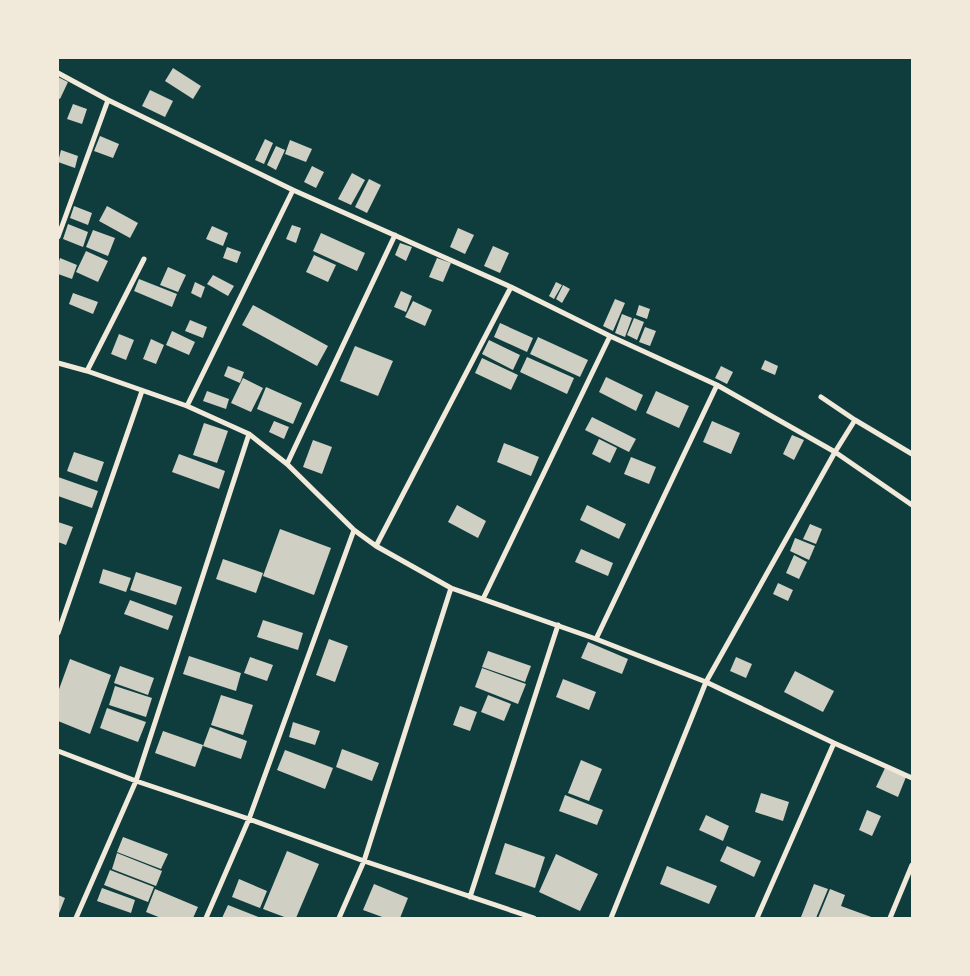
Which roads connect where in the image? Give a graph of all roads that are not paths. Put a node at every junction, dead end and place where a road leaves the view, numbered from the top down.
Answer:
1 (58, 73) edge
2 (108, 100) junction
3 (293, 190) junction
4 (395, 235) junction
5 (58, 236) edge
6 (144, 259) dead end
7 (511, 287) junction
8 (610, 336) junction
9 (58, 363) edge
10 (87, 371) junction
11 (716, 385) junction
12 (142, 391) junction
13 (821, 397) dead end
14 (187, 406) junction
15 (855, 420) junction
16 (249, 434) junction
17 (835, 452) junction
18 (912, 454) edge
19 (287, 464) junction
20 (912, 505) edge
21 (354, 530) junction
22 (376, 546) junction
23 (451, 588) junction
24 (483, 599) junction
25 (558, 626) junction
26 (58, 633) edge
27 (596, 639) junction
28 (706, 682) junction
29 (834, 743) junction
30 (58, 751) edge
31 (912, 778) edge
32 (136, 781) junction
33 (249, 819) junction
34 (364, 862) junction
35 (912, 865) edge
36 (470, 897) junction
37 (76, 918) edge
38 (206, 918) edge
39 (340, 918) edge
40 (534, 918) edge
41 (611, 918) edge
42 (757, 918) edge
43 (890, 918) edge

1 - 2 street
2 - 3 street
2 - 5 street
3 - 4 street
3 - 14 street
4 - 7 street
4 - 19 street
6 - 10 street
7 - 8 street
7 - 22 street
8 - 11 street
8 - 24 street
9 - 10 street
10 - 12 street
11 - 17 street
11 - 27 street
12 - 14 street
12 - 26 street
13 - 15 street
14 - 16 street
15 - 17 street
15 - 18 street
16 - 19 street
16 - 32 street
17 - 20 street
17 - 28 street
19 - 21 street
21 - 22 street
21 - 33 street
22 - 23 street
23 - 24 street
23 - 34 street
24 - 25 street
25 - 27 street
25 - 36 street
27 - 28 street
28 - 29 street
28 - 41 street
29 - 31 street
29 - 42 street
30 - 32 street
32 - 33 street
32 - 37 street
33 - 34 street
33 - 38 street
34 - 36 street
34 - 39 street
35 - 43 street
36 - 40 street

